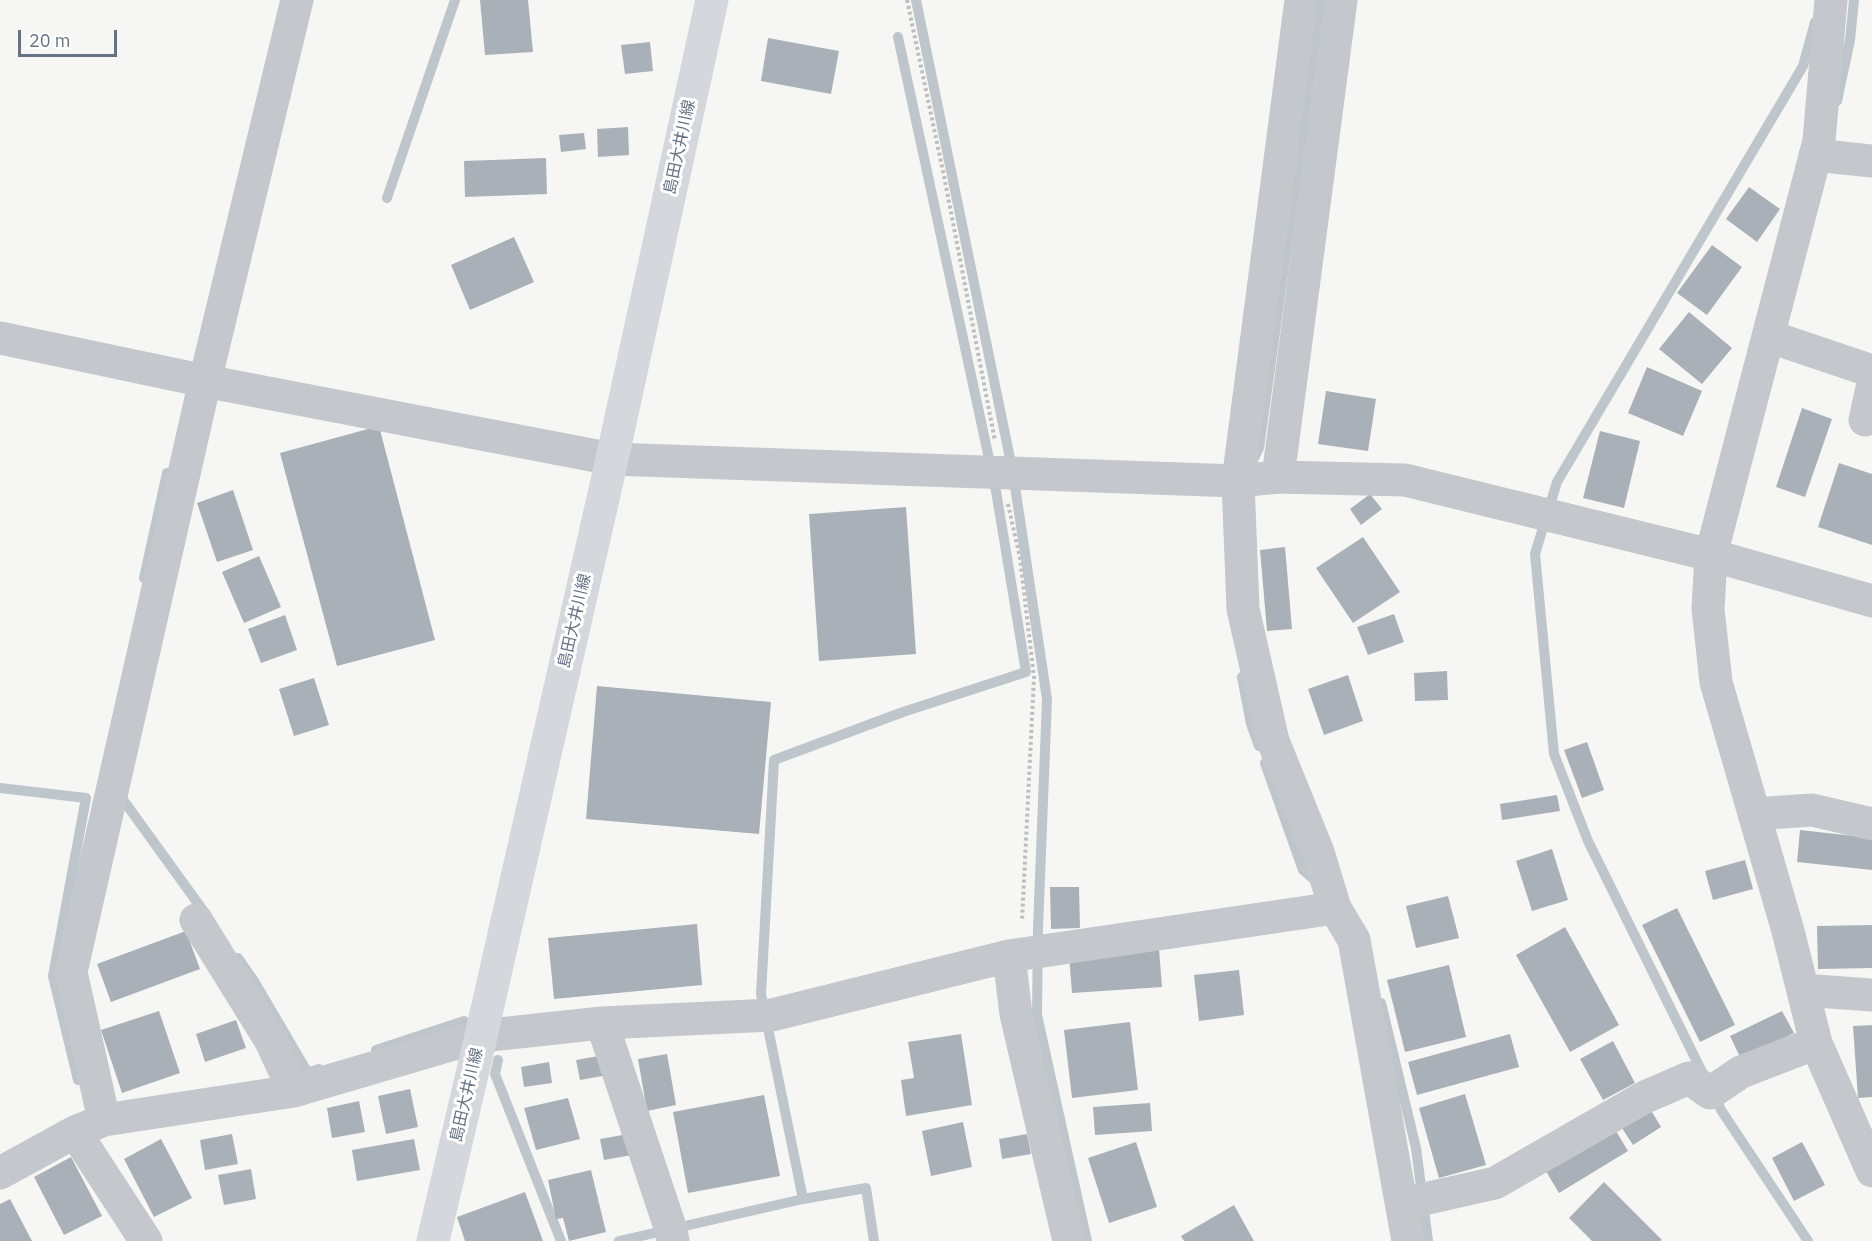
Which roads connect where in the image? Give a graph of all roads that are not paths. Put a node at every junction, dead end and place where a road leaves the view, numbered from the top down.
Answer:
1 (297, 0) edge
2 (712, 0) edge
3 (1301, 0) edge
4 (1341, 0) edge
5 (1831, 0) edge
6 (1815, 155) junction
7 (1872, 161) edge
8 (1768, 336) junction
9 (0, 338) edge
10 (1872, 371) edge
11 (205, 381) junction
12 (1872, 388) edge
13 (1865, 420) dead end
14 (612, 459) junction
15 (1278, 477) junction
16 (1238, 481) junction
17 (1711, 555) junction
18 (1872, 601) edge
19 (1754, 814) junction
20 (1872, 824) edge
21 (1335, 908) junction
22 (196, 920) dead end
23 (1015, 955) junction
24 (1803, 990) junction
25 (1872, 994) edge
26 (602, 1023) junction
27 (481, 1036) junction
28 (1816, 1043) junction
29 (294, 1091) junction
30 (90, 1126) junction
31 (1872, 1171) edge
32 (0, 1173) edge
33 (1402, 1204) junction
34 (146, 1241) edge
35 (433, 1241) edge
36 (673, 1241) edge
37 (1069, 1241) edge
38 (1408, 1241) edge

1 - 11 street
2 - 14 main road, 島田大井川線
3 - 16 street
4 - 15 street
5 - 6 street
6 - 7 street
6 - 8 street
8 - 10 street
8 - 17 street
9 - 11 street
11 - 14 street
11 - 30 street
12 - 13 street
14 - 16 street
14 - 27 main road, 島田大井川線
15 - 16 street
15 - 17 street
16 - 21 street
17 - 18 street
17 - 19 street
19 - 20 street
19 - 24 street
21 - 23 street
21 - 33 street
22 - 29 street
23 - 26 street
23 - 37 street
24 - 25 street
24 - 28 street
26 - 27 street
26 - 36 street
27 - 29 street
27 - 35 main road, 島田大井川線
28 - 31 street
28 - 33 street
29 - 30 street
30 - 32 street
30 - 34 street
33 - 38 street

